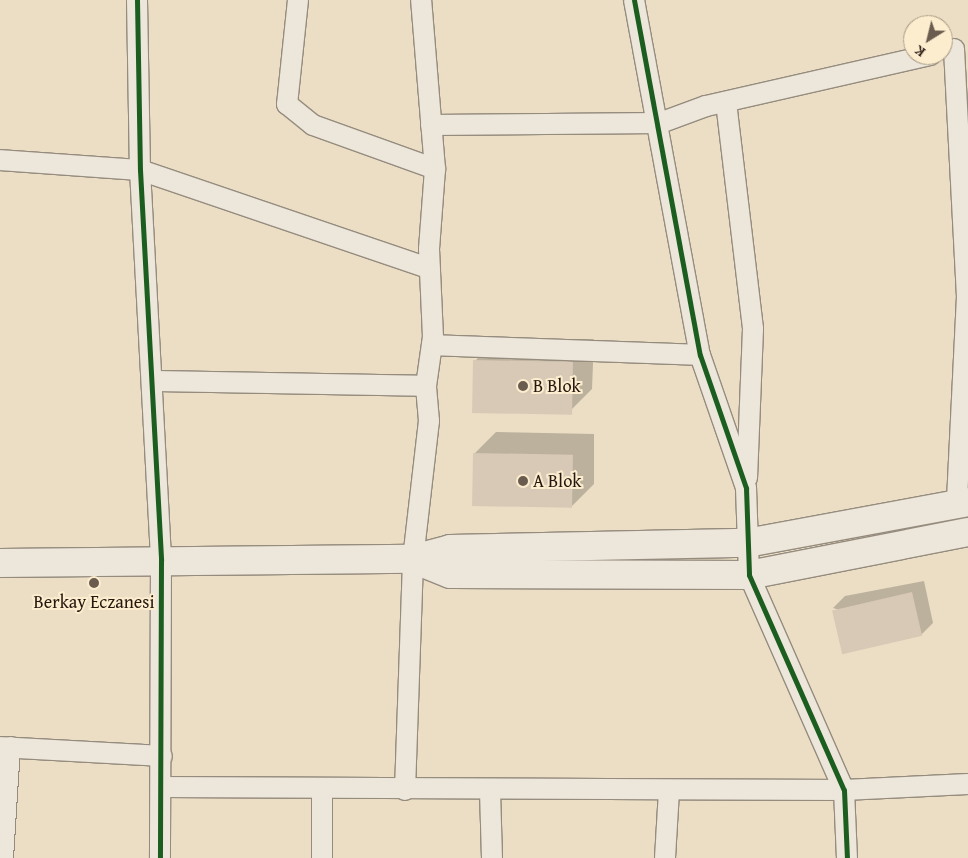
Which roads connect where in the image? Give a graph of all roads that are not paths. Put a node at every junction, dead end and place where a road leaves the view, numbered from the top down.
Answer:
1 (137, 0) edge
2 (298, 0) edge
3 (421, 0) edge
4 (634, 0) edge
5 (955, 49) edge
6 (903, 61) edge
7 (726, 102) junction
8 (660, 123) junction
9 (431, 125) junction
10 (0, 160) edge
11 (435, 169) junction
12 (140, 170) junction
13 (430, 269) junction
14 (432, 345) junction
15 (700, 355) junction
16 (152, 380) junction
17 (426, 386) junction
18 (746, 488) junction
19 (962, 503) edge
20 (968, 532) edge
21 (747, 543) junction
22 (412, 558) junction
23 (162, 560) junction
24 (0, 563) edge
25 (748, 575) junction
26 (5, 747) edge
27 (162, 756) junction
28 (968, 784) edge
29 (162, 787) junction
30 (322, 789) junction
31 (405, 790) junction
32 (844, 790) junction
33 (490, 791) junction
34 (669, 791) junction
35 (3, 858) edge
36 (160, 858) edge
37 (322, 858) edge
38 (492, 858) edge
39 (666, 858) edge
40 (847, 858) edge

1 - 12 street
2 - 11 street
3 - 9 street
4 - 8 street
5 - 19 street
6 - 7 street
7 - 8 street
7 - 18 street
8 - 9 street
8 - 15 street
9 - 11 street
10 - 12 street
11 - 13 street
12 - 13 street
12 - 16 street
13 - 14 street
14 - 15 street
14 - 17 street
15 - 18 street
16 - 17 street
16 - 23 street
17 - 22 street
18 - 21 street
19 - 21 main road
20 - 25 main road
21 - 22 main road
21 - 25 street
22 - 23 main road
22 - 25 main road
22 - 31 street
23 - 24 main road
23 - 27 street
25 - 32 street
26 - 27 street
26 - 35 street
27 - 29 street
28 - 32 street
29 - 30 street
29 - 36 street
30 - 31 street
30 - 37 street
31 - 33 street
32 - 34 street
32 - 40 street
33 - 34 street
33 - 38 street
34 - 39 street

